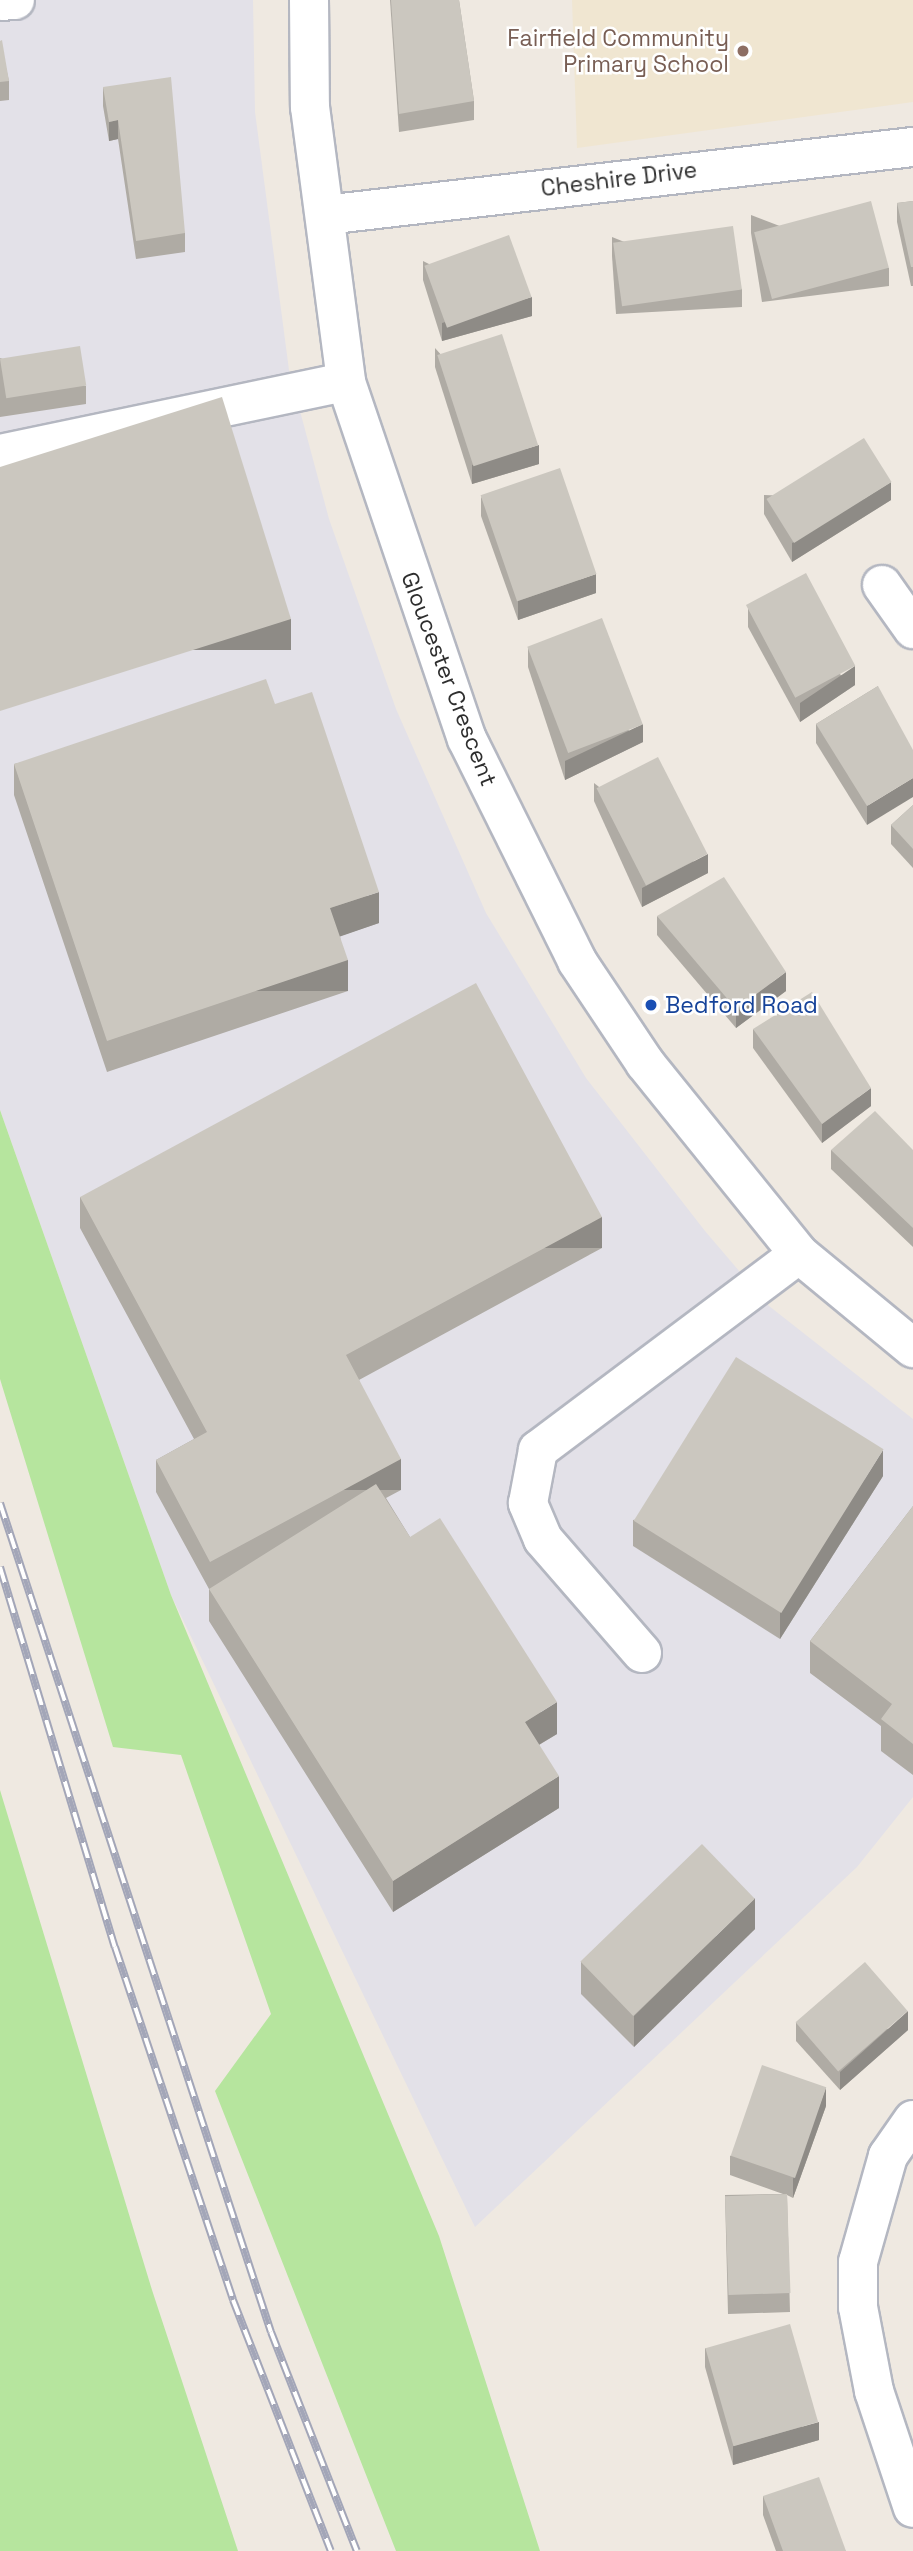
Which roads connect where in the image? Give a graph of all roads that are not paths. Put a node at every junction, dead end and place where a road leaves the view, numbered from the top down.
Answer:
1 (15, 0) edge
2 (309, 0) edge
3 (0, 1) edge
4 (913, 147) edge
5 (325, 215) junction
6 (346, 382) junction
7 (0, 454) edge
8 (882, 585) dead end
9 (913, 629) edge
10 (799, 1254) junction
11 (913, 1348) edge
12 (642, 1653) dead end
13 (913, 2120) edge
14 (910, 2498) edge

1 - 3 street
2 - 5 street, Gloucester Crescent
4 - 5 street, Cheshire Drive
5 - 6 street, Gloucester Crescent
6 - 7 street
6 - 10 street, Gloucester Crescent
8 - 9 street
10 - 11 street, Gloucester Crescent
10 - 12 street
13 - 14 street

